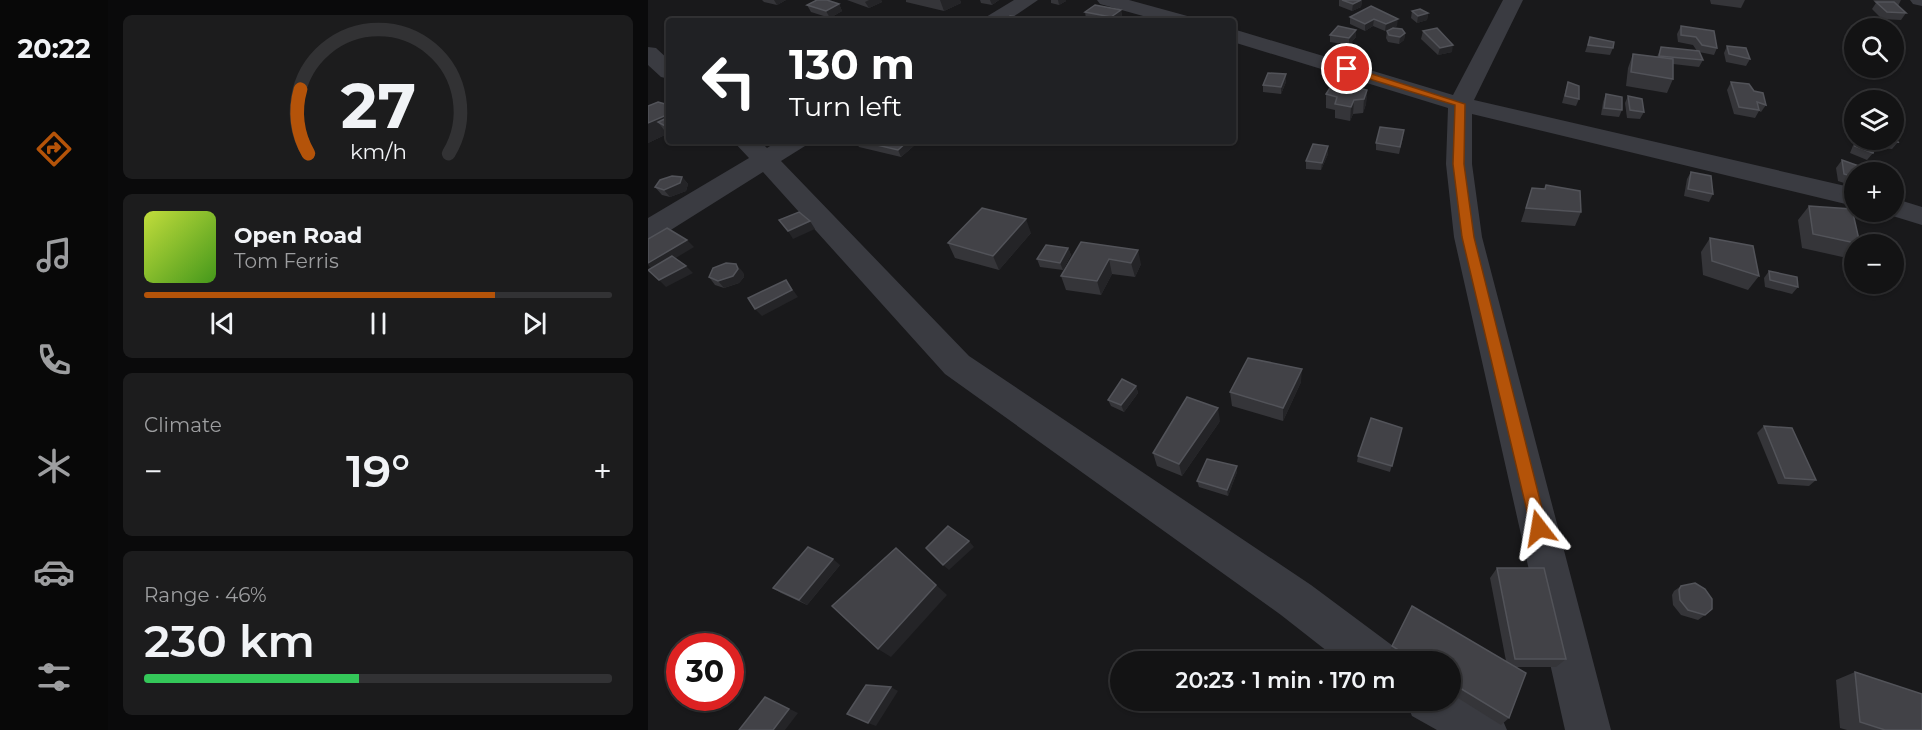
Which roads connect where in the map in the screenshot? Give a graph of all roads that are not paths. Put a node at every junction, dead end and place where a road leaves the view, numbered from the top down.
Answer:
1 (1028, 0) edge
2 (1107, 0) edge
3 (1513, 0) edge
4 (998, 18) edge
5 (1173, 18) edge
6 (1236, 36) edge
7 (648, 53) edge
8 (666, 69) edge
9 (1460, 104) junction
10 (782, 144) edge
11 (755, 150) edge
12 (1844, 195) edge
13 (1904, 210) edge
14 (1922, 216) edge
15 (648, 231) edge
16 (1363, 651) edge
17 (1449, 711) edge
18 (1484, 730) edge
19 (1588, 730) edge

1 - 4 street
2 - 5 street
3 - 9 street
6 - 9 street
7 - 8 street
9 - 12 street
9 - 19 street
10 - 11 street
11 - 15 street
11 - 16 street
13 - 14 street
17 - 18 street

